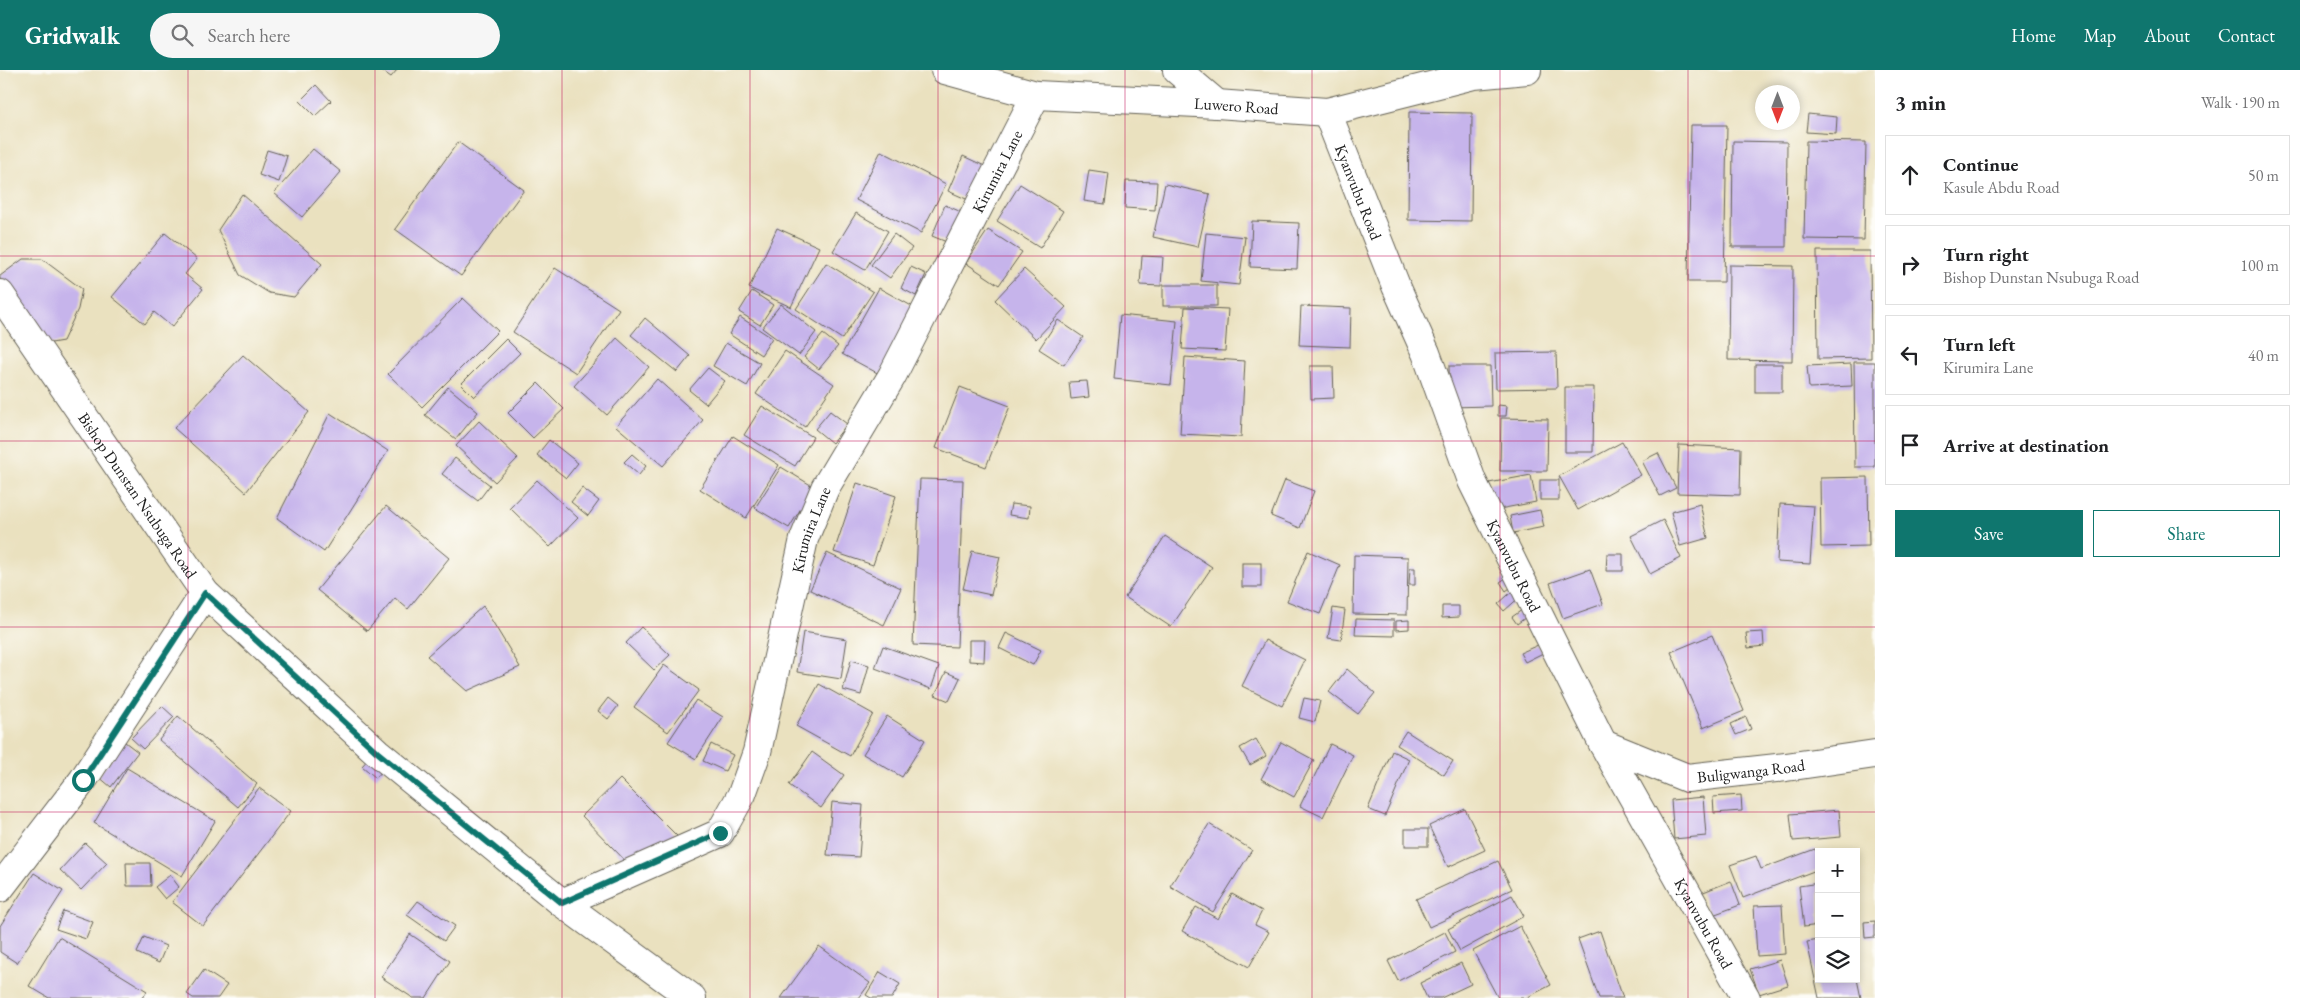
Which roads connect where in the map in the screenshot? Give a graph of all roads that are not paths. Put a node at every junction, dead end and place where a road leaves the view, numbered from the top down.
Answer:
1 (945, 70) edge
2 (1177, 70) edge
3 (1527, 70) edge
4 (1036, 95) junction
5 (1217, 104) junction
6 (1327, 112) junction
7 (0, 294) edge
8 (205, 593) junction
9 (1603, 744) junction
10 (1875, 754) edge
11 (0, 888) edge
12 (562, 903) junction
13 (692, 998) edge
14 (1746, 998) edge

1 - 4 street, Luwero Road
2 - 5 street
3 - 6 street, Luwero Road
4 - 5 street, Luwero Road
4 - 12 street, Kirumira Lane
5 - 6 street, Luwero Road
6 - 9 street, Kyanvubu Road
7 - 8 street, Bishop Dunstan Nsubuga Road
8 - 11 street
8 - 12 street, Bishop Dunstan Nsubuga Road
9 - 10 street, Buligwanga Road
9 - 14 street, Kyanvubu Road
12 - 13 street, Bishop Dunstan Nsubuga Road

